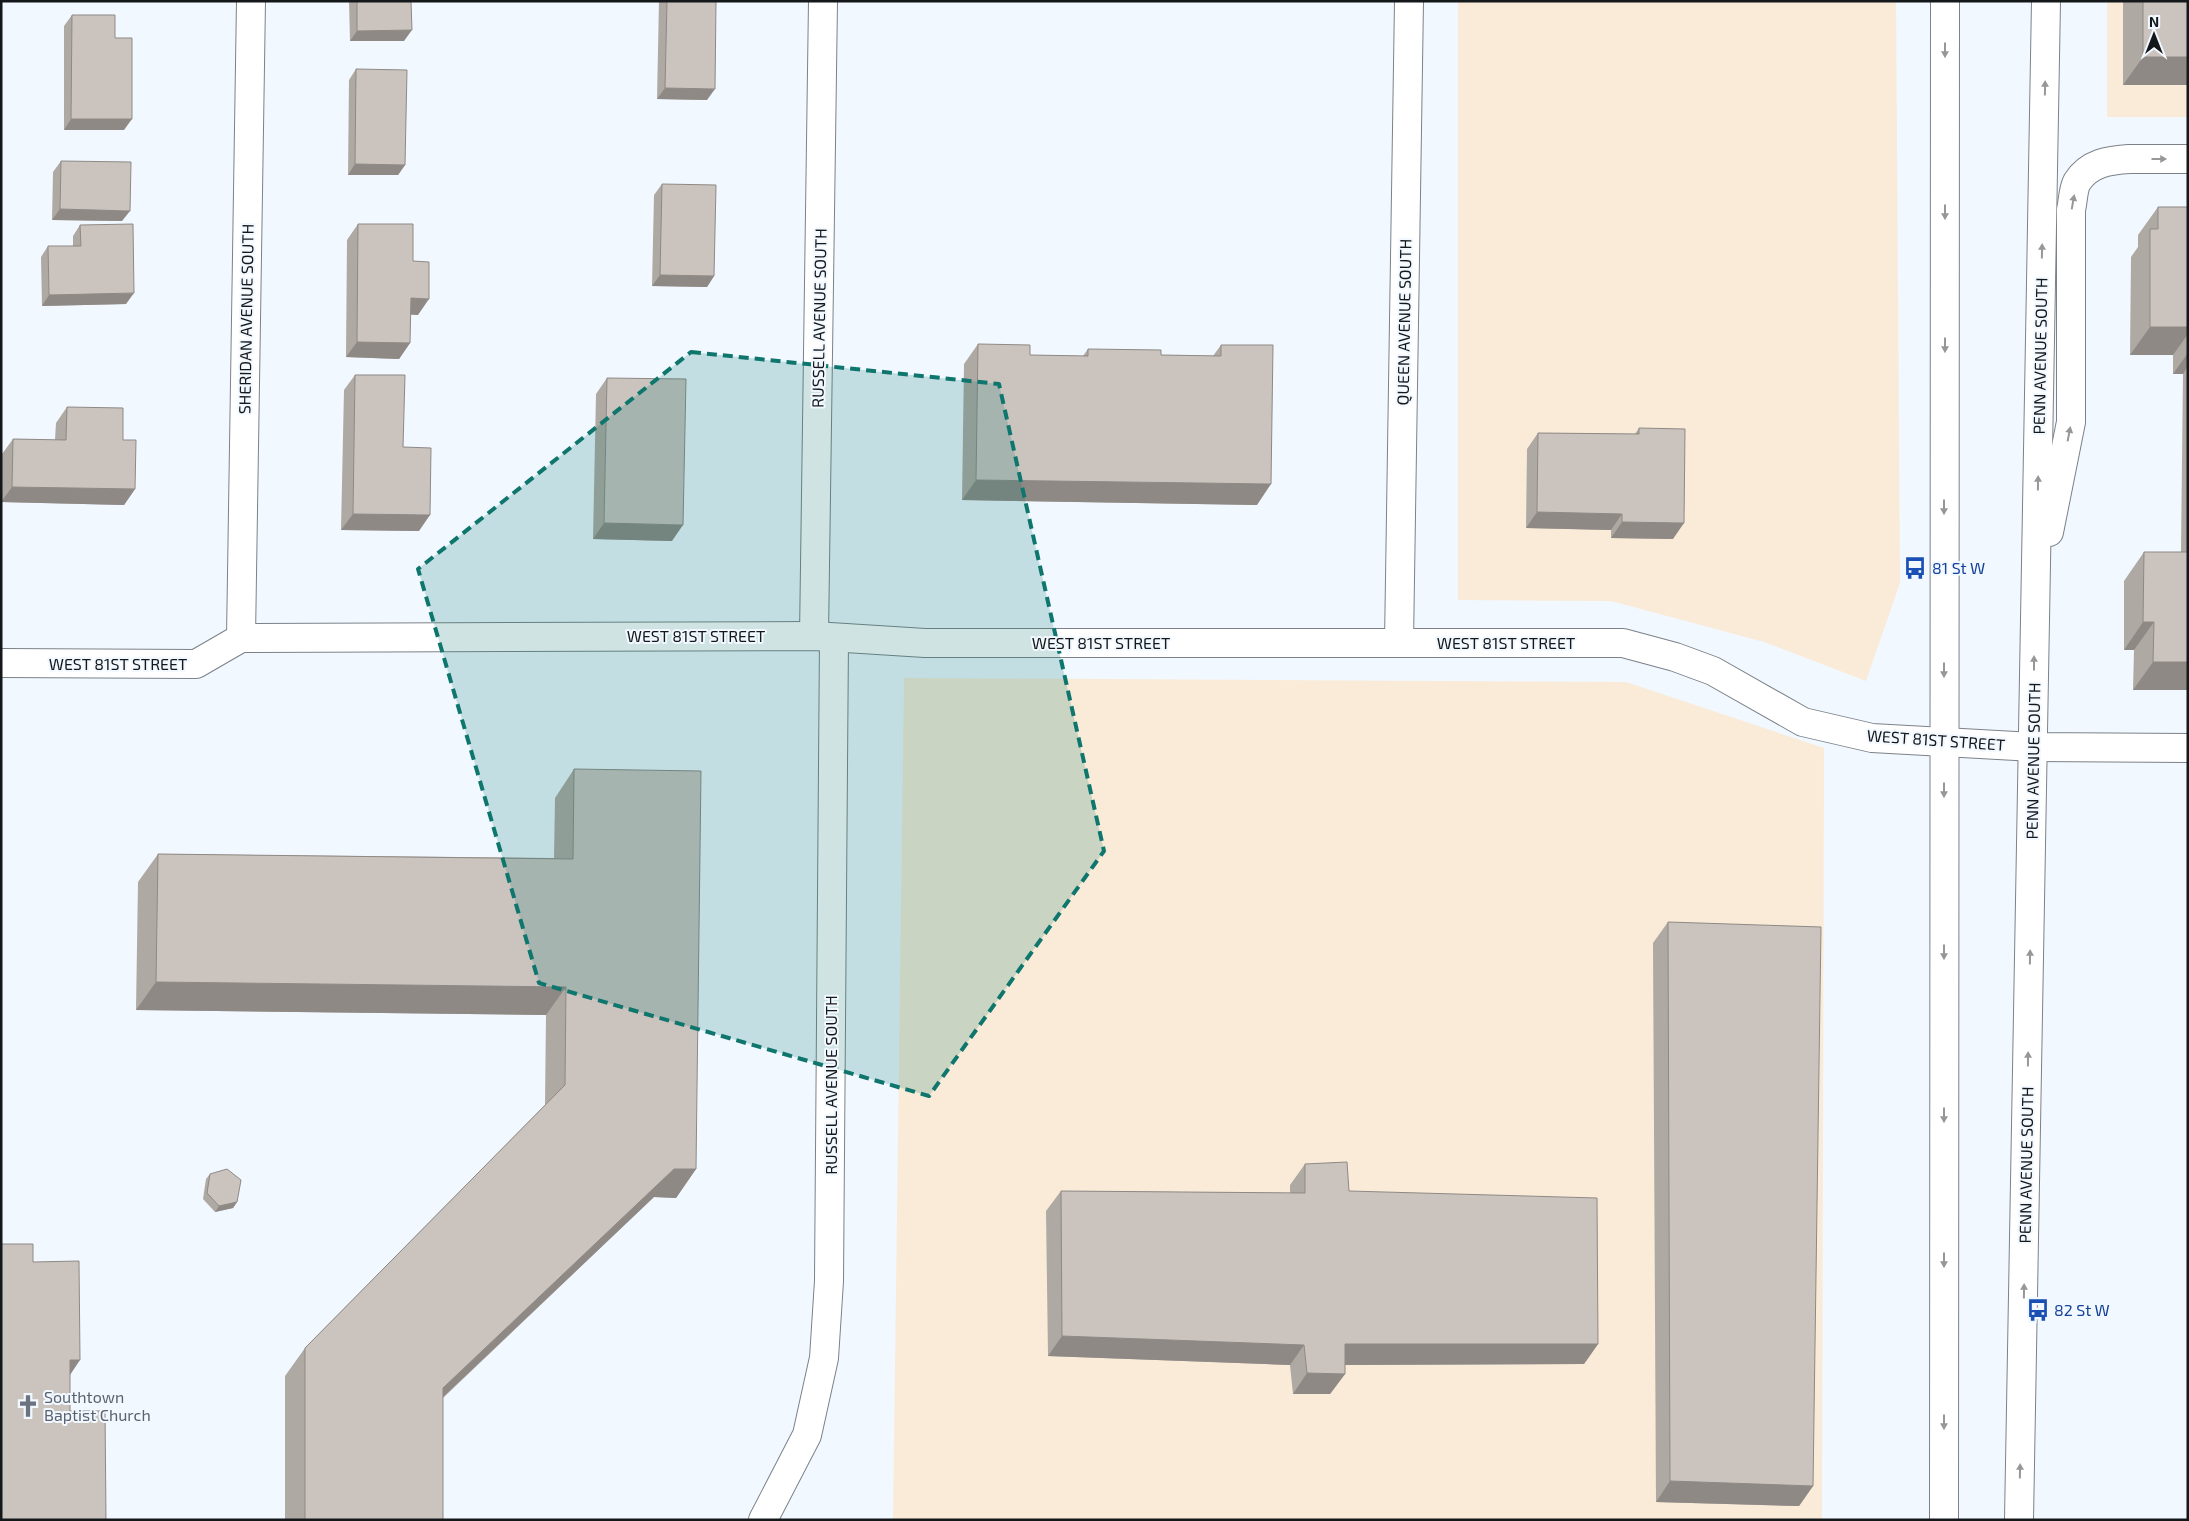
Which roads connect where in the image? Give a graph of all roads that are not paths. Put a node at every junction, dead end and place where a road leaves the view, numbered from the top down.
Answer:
1 (251, 1) edge
2 (823, 1) edge
3 (1409, 1) edge
4 (1945, 1) edge
5 (2046, 1) edge
6 (2188, 160) edge
7 (2035, 602) junction
8 (824, 637) junction
9 (241, 638) junction
10 (1400, 643) junction
11 (1, 663) edge
12 (1944, 741) junction
13 (2034, 747) junction
14 (2188, 748) edge
15 (763, 1520) edge
16 (1944, 1520) edge
17 (2020, 1520) edge

1 - 9 street, SHERIDAN AVENUE SOUTH
2 - 8 street, RUSSELL AVENUE SOUTH
3 - 10 street, QUEEN AVENUE SOUTH
4 -> 12 street
7 -> 5 street, PENN AVENUE SOUTH
7 -> 6 street
13 -> 7 street, PENN AVENUE SOUTH
8 - 9 street, WEST 81ST STREET
8 - 10 street, WEST 81ST STREET
8 - 15 street, RUSSELL AVENUE SOUTH
9 - 11 street, WEST 81ST STREET
10 - 12 street, WEST 81ST STREET
12 - 13 street, WEST 81ST STREET
12 -> 16 street
13 - 14 street, WEST 81ST STREET
17 -> 13 street, PENN AVENUE SOUTH

